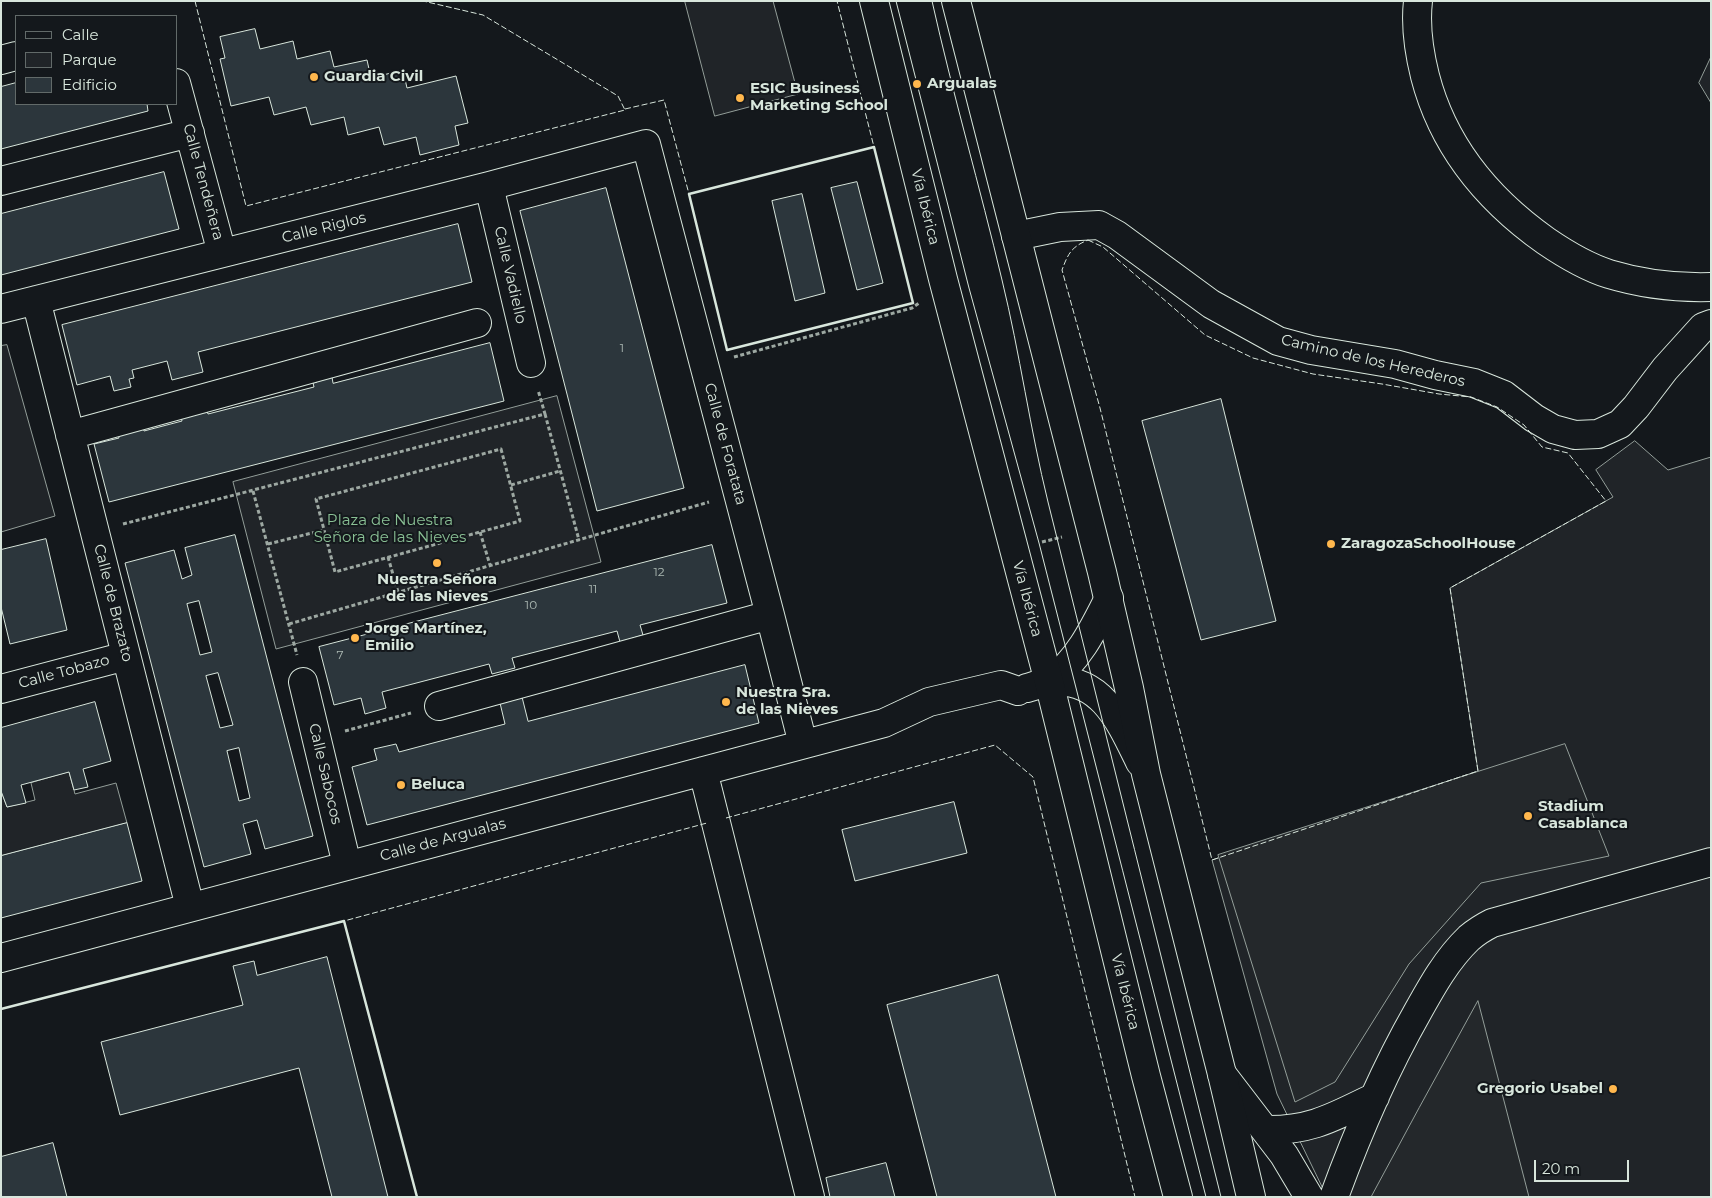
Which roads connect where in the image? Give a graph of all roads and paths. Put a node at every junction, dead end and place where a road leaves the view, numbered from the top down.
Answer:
1 (874, 1) edge
2 (956, 1) edge
3 (1418, 1) edge
4 (15, 56) edge
5 (1, 60) edge
6 (178, 90) edge
7 (190, 133) junction
8 (646, 144) joint
9 (1, 181) edge
10 (489, 186) junction
11 (1016, 236) junction
12 (222, 253) junction
13 (1711, 287) edge
14 (926, 299) dead end
15 (36, 300) junction
16 (1, 309) edge
17 (1708, 317) edge
18 (477, 323) dead end
19 (531, 363) dead end
20 (704, 365) junction
21 (541, 400) dead end
22 (545, 414) junction
23 (70, 435) junction
24 (560, 471) junction
25 (511, 486) junction
26 (253, 491) junction
27 (738, 494) junction
28 (324, 530) junction
29 (1091, 530) junction
30 (95, 532) junction
31 (480, 532) junction
32 (579, 540) junction
33 (268, 544) junction
34 (1014, 549) junction
35 (388, 557) junction
36 (490, 565) junction
37 (398, 592) junction
38 (1109, 598) junction
39 (770, 615) junction
40 (289, 624) junction
41 (295, 646) dead end
42 (126, 656) junction
43 (303, 682) dead end
44 (1049, 682) junction
45 (1, 689) edge
46 (438, 706) joint
47 (316, 738) junction
48 (803, 744) junction
49 (703, 771) junction
50 (1146, 774) junction
51 (1711, 862) edge
52 (346, 866) junction
53 (190, 907) junction
54 (1, 958) edge
55 (1222, 1074) junction
56 (1376, 1097) junction
57 (1265, 1130) junction
58 (810, 1197) edge
59 (1178, 1197) edge
60 (1251, 1197) edge
61 (1309, 1197) edge
62 (1334, 1197) edge

1 - 34 main road, Vía Ibérica
2 - 11 main road
3 - 13 main road
4 - 5 main road
6 - 7 main road, Calle Tendeñera
7 - 9 main road
7 - 12 main road, Calle Tendeñera
8 - 10 main road, Calle Riglos
8 - 20 main road, Calle de Foratata
10 - 12 main road, Calle Riglos
10 - 19 main road, Calle Vadiello
11 - 17 main road, Camino de los Herederos
11 - 29 main road
12 - 15 main road, Calle Riglos
14 - 20 path
15 - 16 main road, Calle Riglos
15 - 23 main road, Calle de Brazato
18 - 23 main road
20 - 27 main road, Calle de Foratata
21 - 22 path
22 - 24 path
22 - 26 path
23 - 30 main road, Calle de Brazato
24 - 25 path
24 - 32 path
25 - 28 path
25 - 31 path
26 - 30 path
26 - 33 path
27 - 32 path
27 - 39 main road, Calle de Foratata
28 - 33 path
28 - 35 path
29 - 34 path
29 - 38 main road
30 - 42 main road, Calle de Brazato
31 - 35 path
31 - 36 path
32 - 36 path
33 - 40 path
34 - 44 main road, Vía Ibérica
35 - 37 path
36 - 37 path
37 - 40 path
38 - 44 main road, Calle de Argualas
38 - 50 main road
39 - 46 main road
39 - 48 main road, Calle de Foratata
40 - 41 path
42 - 45 main road, Calle Tobazo
42 - 53 main road, Calle de Brazato
43 - 47 main road, Calle Sabocos
44 - 48 main road, Calle de Argualas
44 - 50 main road, Calle de Argualas
44 - 59 main road, Vía Ibérica
46 - 47 path
47 - 52 main road, Calle Sabocos
48 - 49 main road, Calle de Argualas
49 - 52 main road, Calle de Argualas
49 - 58 main road
50 - 55 main road
51 - 56 main road
52 - 53 main road, Calle de Argualas
53 - 54 main road, Calle de Argualas
55 - 57 main road
55 - 60 main road
56 - 57 main road
56 - 62 main road
57 - 61 main road

